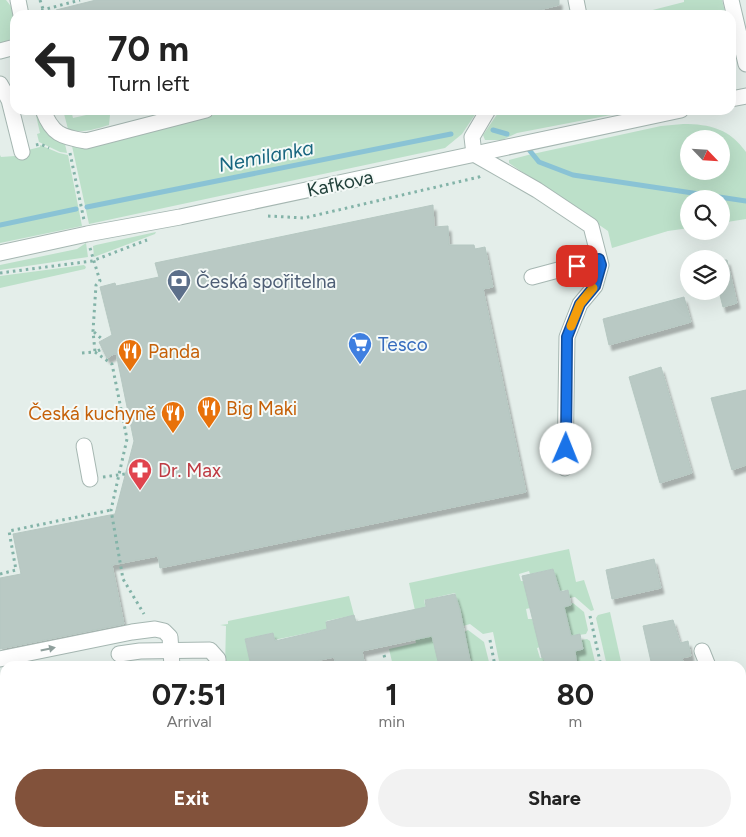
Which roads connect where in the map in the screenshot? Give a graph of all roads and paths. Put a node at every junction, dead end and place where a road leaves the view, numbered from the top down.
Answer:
1 (18, 0) edge
2 (40, 0) edge
3 (80, 0) edge
4 (42, 9) junction
5 (26, 10) edge
6 (38, 10) edge
7 (736, 12) edge
8 (741, 25) edge
9 (746, 64) edge
10 (0, 84) edge
11 (10, 104) edge
12 (13, 115) edge
13 (45, 115) edge
14 (186, 115) edge
15 (485, 115) edge
16 (657, 115) edge
17 (69, 145) dead end
18 (21, 150) joint
19 (54, 150) dead end
20 (64, 153) dead end
21 (71, 154) junction
22 (474, 154) junction
23 (492, 165) junction
24 (262, 215) dead end
25 (83, 216) dead end
26 (156, 237) dead end
27 (90, 248) dead end
28 (0, 253) edge
29 (599, 259) junction
30 (92, 261) junction
31 (0, 273) edge
32 (532, 277) dead end
33 (93, 331) junction
34 (103, 340) dead end
35 (102, 349) dead end
36 (95, 352) junction
37 (82, 353) dead end
38 (84, 446) dead end
39 (566, 468) dead end
40 (125, 474) dead end
41 (119, 475) junction
42 (90, 479) joint
43 (111, 510) junction
44 (0, 574) edge
45 (590, 616) dead end
46 (150, 629) junction
47 (490, 640) dead end
48 (702, 651) dead end
49 (119, 654) dead end
50 (384, 655) dead end
51 (0, 659) edge
52 (172, 659) edge
53 (218, 661) edge
54 (386, 661) edge
55 (494, 661) edge
56 (600, 661) edge
57 (706, 661) edge

1 - 5 street
2 - 4 path
3 - 4 path
4 - 6 path
7 - 8 street
8 - 9 street
10 - 11 street
12 - 18 street
13 - 14 street
15 - 22 street
16 - 22 street, Kafkova
17 - 21 path
18 - 19 path
20 - 21 path
21 - 25 path
22 - 23 street
22 - 28 street, Kafkova
23 - 24 path
23 - 29 street
26 - 30 path
27 - 30 path
29 - 32 street
29 - 39 street
30 - 31 path
30 - 33 path
33 - 34 path
33 - 36 path
35 - 36 path
36 - 37 path
36 - 41 path
38 - 42 street
40 - 41 path
41 - 42 path
41 - 43 path
43 - 44 path
43 - 46 path
45 - 56 path
51 -> 46 street
46 - 52 street
47 - 55 path
48 - 57 street
49 - 52 street
50 - 54 path
52 - 53 street

